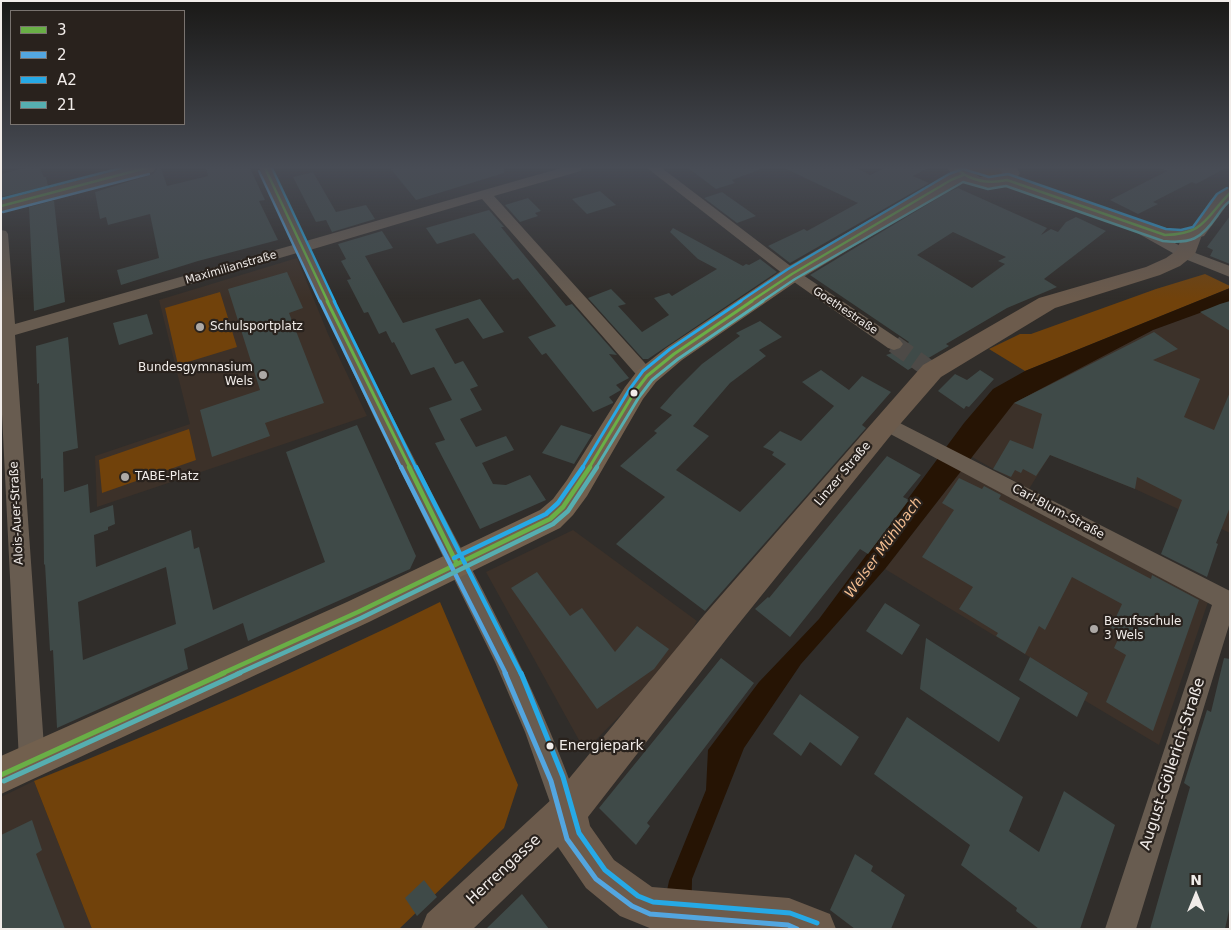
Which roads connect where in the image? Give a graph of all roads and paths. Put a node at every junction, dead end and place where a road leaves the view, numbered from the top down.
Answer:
1 (285, 211) edge
2 (429, 211) edge
3 (501, 211) edge
4 (710, 211) edge
5 (898, 211) edge
6 (1099, 211) edge
7 (1213, 211) edge
8 (1130, 224) junction
9 (1, 234) edge
10 (1188, 245) junction
11 (301, 248) junction
12 (1230, 272) edge
13 (792, 274) junction
14 (4, 333) edge
15 (894, 344) tunnel mouth
16 (647, 376) junction
17 (886, 423) junction
18 (457, 564) junction
19 (1228, 601) edge
20 (16, 768) edge
21 (567, 812) junction
22 (442, 929) edge
23 (815, 929) edge
24 (1120, 929) edge

1 - 11 street
2 - 11 street, Maximilianstraße
3 - 16 street
4 - 13 street, Goethestraße
5 - 13 main road
6 - 8 main road
7 - 10 main road, Linzer Straße
8 - 10 street
8 - 10 main road
9 - 14 street, Alois-Auer-Straße
10 - 12 street
10 - 17 street, Linzer Straße
11 - 14 street, Maximilianstraße
11 - 18 street
13 - 15 street, Goethestraße
13 - 16 main road
14 - 20 street, Alois-Auer-Straße
16 - 18 main road
17 - 19 street, Carl-Blum-Straße
17 - 21 street, Linzer Straße
18 - 20 main road
18 - 21 street
19 - 24 street, August-Göllerich-Straße
21 - 22 street, Herrengasse
21 - 23 street

